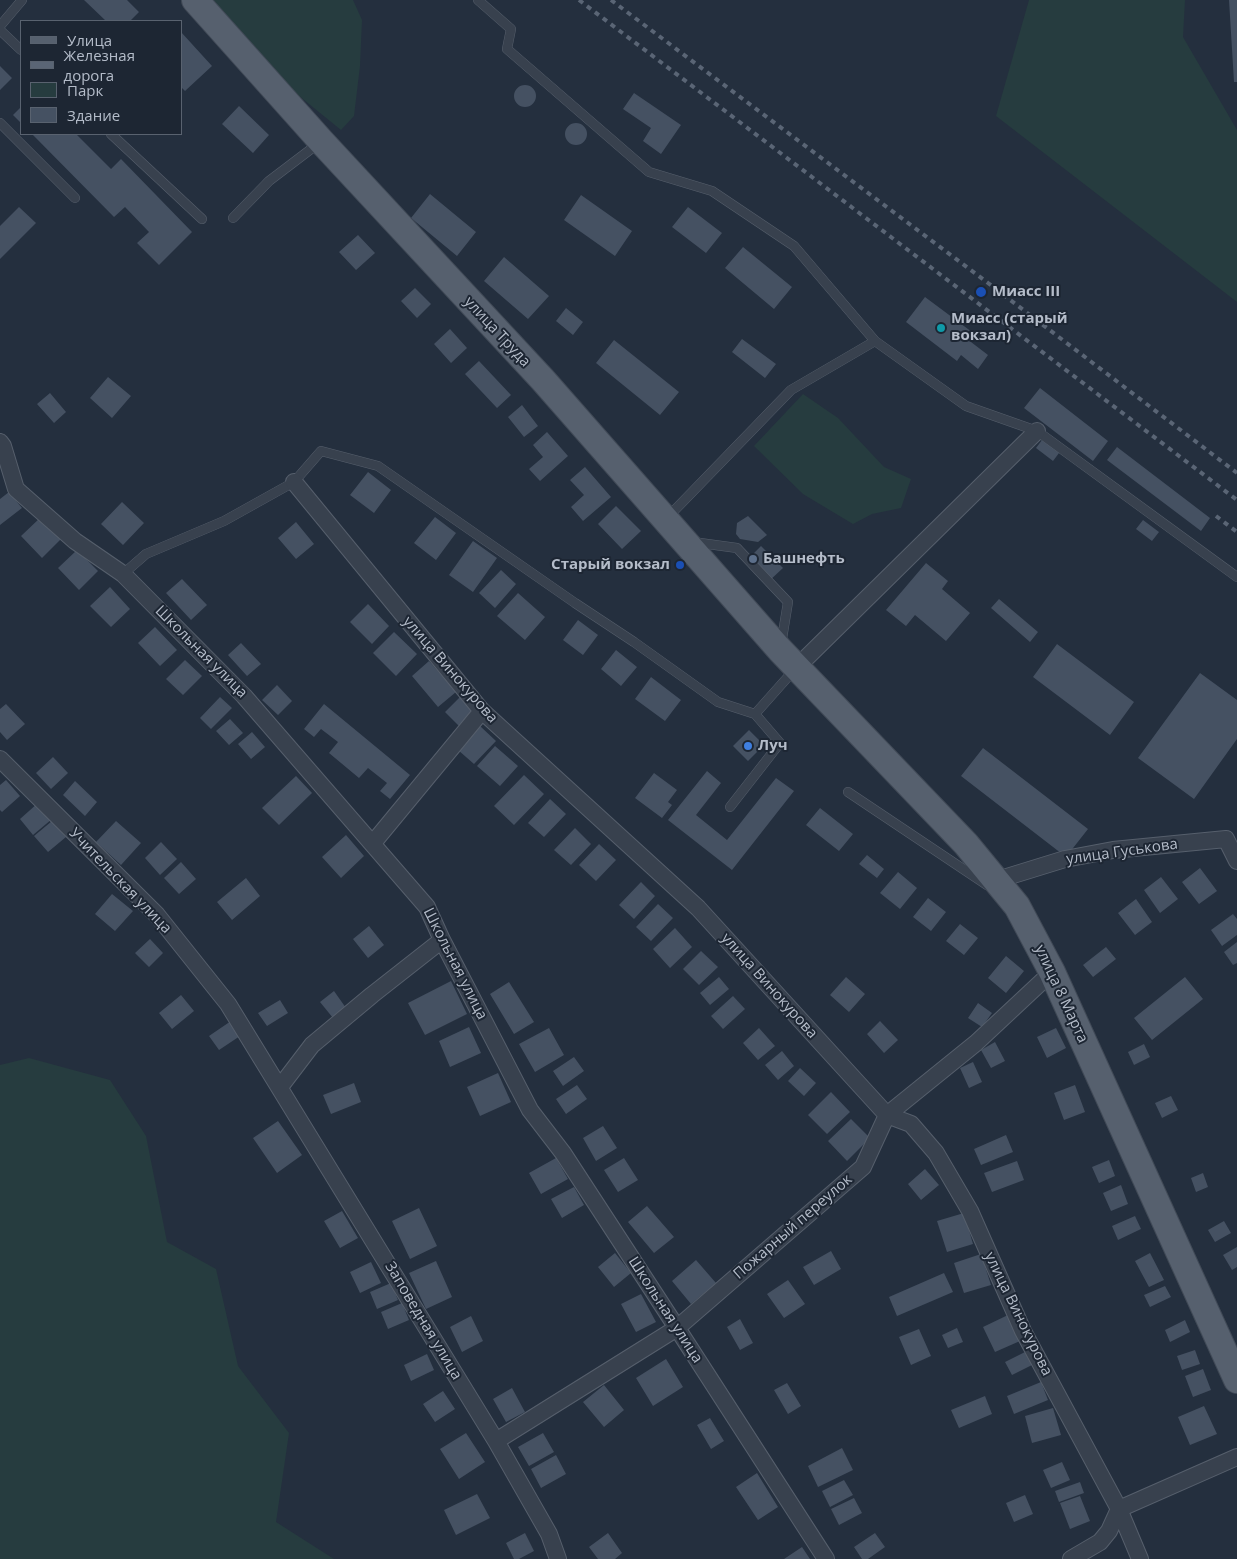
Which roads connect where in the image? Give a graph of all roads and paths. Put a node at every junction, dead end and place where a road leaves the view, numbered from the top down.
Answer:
1 (22, 0) edge
2 (194, 0) edge
3 (478, 0) edge
4 (0, 28) edge
5 (20, 49) edge
6 (0, 123) edge
7 (112, 135) edge
8 (321, 142) junction
9 (75, 198) dead end
10 (233, 218) dead end
11 (202, 219) dead end
12 (874, 341) junction
13 (1037, 432) junction
14 (0, 442) edge
15 (294, 482) junction
16 (665, 520) junction
17 (685, 541) junction
18 (123, 574) junction
19 (1237, 577) edge
20 (789, 659) junction
21 (482, 711) junction
22 (755, 714) junction
23 (0, 759) edge
24 (848, 792) dead end
25 (730, 806) dead end
26 (1231, 837) edge
27 (373, 843) junction
28 (1237, 861) edge
29 (997, 880) junction
30 (1017, 906) junction
31 (442, 940) junction
32 (1052, 972) junction
33 (280, 1087) junction
34 (887, 1115) junction
35 (677, 1328) junction
36 (1237, 1380) edge
37 (496, 1441) junction
38 (1237, 1457) edge
39 (1119, 1509) junction
40 (558, 1559) edge
41 (826, 1559) edge
42 (1071, 1559) edge
43 (1140, 1559) edge

1 - 4 lane
2 - 8 main road, улица Труда
3 - 12 lane
4 - 5 lane
6 - 9 lane
7 - 11 lane
8 - 10 lane
8 - 16 main road, улица Труда
12 - 13 lane
12 - 16 lane
13 - 19 lane
13 - 20 street
14 - 18 street, Школьная улица
15 - 18 lane
15 - 21 street, улица Винокурова
15 - 22 lane
16 - 17 main road, улица Труда
17 - 20 main road, улица Труда
17 - 20 lane
18 - 27 street, Школьная улица
20 - 22 lane
20 - 29 main road, улица 8 Марта
21 - 27 street
21 - 34 street, улица Винокурова
22 - 25 lane
23 - 33 street, Учительская улица
24 - 30 lane
26 - 28 street, улица Гуськова
26 - 29 street, улица Гуськова
27 - 31 street, Школьная улица
29 - 30 main road, улица 8 Марта
30 - 32 main road, улица 8 Марта
31 - 33 street
31 - 35 street, Школьная улица
32 - 34 street, Пожарный переулок
32 - 36 main road, улица 8 Марта
33 - 37 street, Заповедная улица
34 - 35 street, Пожарный переулок
34 - 39 street, улица Винокурова
35 - 37 street, Пожарный переулок
35 - 41 street, Школьная улица
37 - 40 street, Заповедная улица
38 - 39 street
39 - 42 street
39 - 43 street, улица Винокурова

